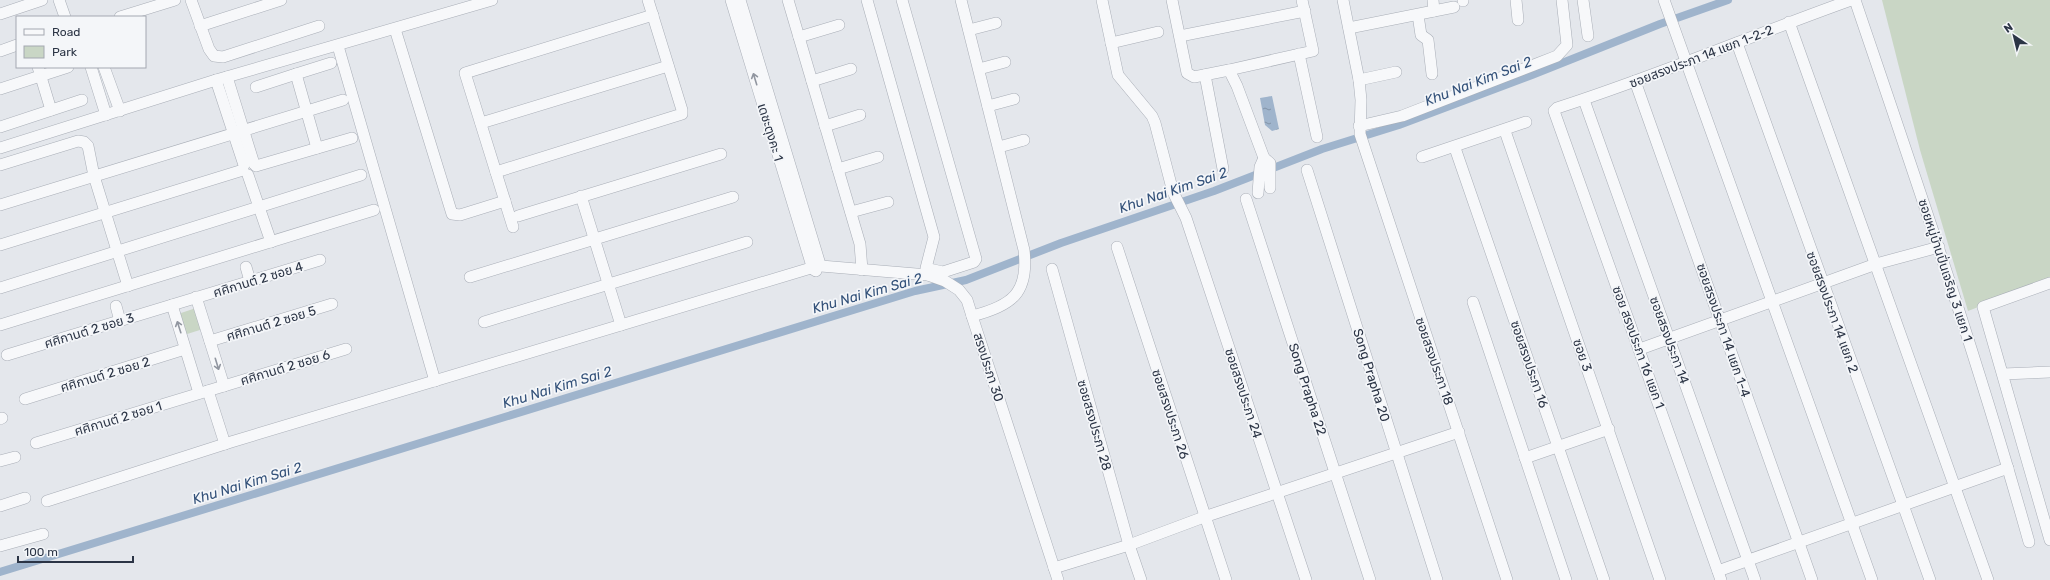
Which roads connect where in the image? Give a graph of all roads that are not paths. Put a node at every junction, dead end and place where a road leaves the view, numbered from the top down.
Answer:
1 (42, 0) edge
2 (59, 0) edge
3 (175, 0) edge
4 (191, 0) edge
5 (280, 0) edge
6 (492, 0) edge
7 (648, 0) edge
8 (731, 0) edge
9 (740, 0) edge
10 (788, 0) edge
11 (867, 0) edge
12 (902, 0) edge
13 (961, 0) edge
14 (1104, 0) edge
15 (1172, 0) edge
16 (1343, 0) edge
17 (1433, 0) edge
18 (1516, 0) edge
19 (1562, 0) edge
20 (1583, 0) edge
21 (1664, 0) edge
22 (1851, 0) edge
23 (1855, 0) edge
24 (1304, 5) edge
25 (1454, 7) dead end
26 (1434, 12) junction
27 (0, 14) edge
28 (653, 15) junction
29 (1418, 15) junction
30 (65, 16) edge
31 (123, 16) edge
32 (1518, 20) dead end
33 (1789, 22) junction
34 (996, 23) dead end
35 (839, 25) dead end
36 (200, 26) junction
37 (319, 26) dead end
38 (1348, 28) junction
39 (395, 29) junction
40 (969, 30) junction
41 (1158, 32) dead end
42 (1180, 36) junction
43 (1588, 36) dead end
44 (799, 37) junction
45 (1112, 43) junction
46 (1737, 43) junction
47 (16, 45) edge
48 (338, 46) junction
49 (0, 51) edge
50 (1299, 54) junction
51 (1005, 62) dead end
52 (331, 63) dead end
53 (1686, 63) junction
54 (668, 66) junction
55 (61, 68) edge
56 (91, 68) edge
57 (104, 68) edge
58 (851, 69) dead end
59 (979, 69) junction
60 (1229, 70) junction
61 (39, 71) edge
62 (1396, 72) dead end
63 (296, 74) junction
64 (1432, 74) dead end
65 (1205, 75) junction
66 (221, 78) junction
67 (1359, 80) junction
68 (812, 81) junction
69 (1635, 81) junction
70 (256, 87) dead end
71 (0, 89) edge
72 (1014, 99) dead end
73 (82, 100) dead end
74 (343, 100) dead end
75 (1584, 100) junction
76 (988, 106) junction
77 (51, 110) junction
78 (120, 111) junction
79 (306, 111) junction
80 (1555, 114) joint
81 (106, 115) junction
82 (860, 115) dead end
83 (1526, 122) dead end
84 (481, 123) junction
85 (825, 126) junction
86 (0, 127) edge
87 (1505, 131) junction
88 (240, 132) junction
89 (1360, 134) junction
90 (1317, 137) dead end
91 (352, 138) dead end
92 (1024, 140) dead end
93 (999, 147) junction
94 (0, 148) edge
95 (317, 148) junction
96 (1455, 148) junction
97 (720, 154) dead end
98 (878, 157) dead end
99 (1422, 157) dead end
100 (1265, 163) junction
101 (0, 165) edge
102 (249, 168) junction
103 (838, 169) junction
104 (1223, 169) dead end
105 (1307, 170) dead end
106 (496, 172) junction
107 (361, 175) dead end
108 (94, 176) junction
109 (1270, 186) dead end
110 (1258, 190) dead end
111 (581, 196) junction
112 (733, 197) dead end
113 (1246, 199) dead end
114 (505, 201) junction
115 (888, 202) dead end
116 (0, 205) edge
117 (259, 207) junction
118 (374, 210) dead end
119 (851, 212) junction
120 (105, 213) junction
121 (518, 216) dead end
122 (513, 227) dead end
123 (594, 240) junction
124 (271, 242) junction
125 (747, 242) dead end
126 (0, 245) edge
127 (1117, 247) dead end
128 (1939, 247) junction
129 (118, 251) junction
130 (320, 260) dead end
131 (1876, 264) junction
132 (815, 265) junction
133 (246, 267) dead end
134 (1052, 269) dead end
135 (862, 270) junction
136 (927, 272) junction
137 (470, 277) dead end
138 (250, 281) junction
139 (2050, 283) edge
140 (608, 284) junction
141 (1823, 284) junction
142 (128, 286) junction
143 (0, 288) edge
144 (196, 297) junction
145 (1473, 302) dead end
146 (1772, 302) junction
147 (332, 304) dead end
148 (172, 305) junction
149 (116, 306) dead end
150 (972, 316) junction
151 (1721, 320) junction
152 (120, 321) junction
153 (484, 322) dead end
154 (0, 325) edge
155 (621, 325) junction
156 (1670, 339) junction
157 (210, 341) junction
158 (185, 349) junction
159 (346, 349) dead end
160 (1640, 349) junction
161 (7, 355) dead end
162 (2050, 372) edge
163 (2002, 374) junction
164 (435, 381) junction
165 (212, 390) junction
166 (25, 399) dead end
167 (1609, 429) junction
168 (1459, 432) junction
169 (36, 443) dead end
170 (228, 443) junction
171 (1559, 447) junction
172 (1395, 451) junction
173 (15, 457) dead end
174 (1524, 458) junction
175 (0, 461) edge
176 (2008, 468) junction
177 (1336, 474) junction
178 (1955, 486) junction
179 (1277, 494) junction
180 (25, 498) dead end
181 (47, 501) dead end
182 (0, 506) edge
183 (1902, 506) junction
184 (1204, 517) junction
185 (1852, 523) junction
186 (43, 534) dead end
187 (2050, 540) edge
188 (1798, 542) junction
189 (2029, 542) dead end
190 (1129, 545) junction
191 (0, 546) edge
192 (1749, 561) junction
193 (1054, 568) junction
194 (1720, 575) edge
195 (1058, 580) edge
196 (1141, 580) edge
197 (1226, 580) edge
198 (1306, 580) edge
199 (1370, 580) edge
200 (1437, 580) edge
201 (1506, 580) edge
202 (1566, 580) edge
203 (1604, 580) edge
204 (1660, 580) edge
205 (1755, 580) edge
206 (1812, 580) edge
207 (1872, 580) edge
208 (1930, 580) edge
209 (1988, 580) edge

1 - 27 street
2 - 30 street
3 - 31 street
4 - 36 street
5 - 36 street
6 - 39 street
7 - 28 street
132 -> 8 street, เดชะตุงคะ 1
9 - 132 street, เดชะตุงคะ 1
10 - 44 street
11 - 136 street
12 - 136 street
13 - 40 street
14 - 45 street, ซอยสรงประภา 24
15 - 42 street
16 - 38 street
17 - 26 street
18 - 32 street
19 - 89 street
20 - 43 street
21 - 53 street
22 - 33 street, ซอยสรงประภา 14 แยก 1-2-2
23 - 128 street, ซอยหมู่บ้านปิ่นเจริญ 3 แยก 1
24 - 42 street
24 - 50 street
25 - 26 street
26 - 29 street
28 - 54 street
28 - 84 street
29 - 38 street
29 - 64 street
33 - 46 street, ซอยสรงประภา 14 แยก 1-2-2
33 - 131 street
34 - 40 street
35 - 44 street
36 - 37 street
38 - 67 street
39 - 48 street
39 - 114 street
40 - 59 street
41 - 45 street
42 - 65 street
44 - 68 street
45 - 179 street, ซอยสรงประภา 24
46 - 53 street, ซอยสรงประภา 14 แยก 1-2-2
46 - 141 street, ซอยสรงประภา 14 แยก 2
47 - 49 street
48 - 66 street
48 - 164 street
50 - 60 street
50 - 90 street
51 - 59 street
52 - 63 street
53 - 69 street, ซอยสรงประภา 14 แยก 1-2-2
53 - 146 street
54 - 84 street
54 - 106 street
55 - 61 street
56 - 81 street
57 - 78 street
58 - 68 street
59 - 76 street
60 - 65 street
60 - 100 street
61 - 71 street
61 - 77 street
62 - 67 street
63 - 70 street
63 - 79 street
65 - 104 street
66 - 78 street
66 - 88 street
67 - 89 street
68 - 85 street
69 - 75 street, ซอยสรงประภา 14 แยก 1-2-2
69 - 151 street, ซอยสรงประภา 14 แยก 1-4
72 - 76 street
73 - 77 street
74 - 79 street
75 - 80 street, ซอยสรงประภา 14 แยก 1-2-2
75 - 156 street, ซอยสรงประภา 14
76 - 93 street
77 - 86 street
78 - 81 street
79 - 88 street
79 - 95 street
80 - 160 street, ซอย สรงประภา 16 แยก 1
81 - 94 street
82 - 85 street
83 - 87 street
84 - 106 street
85 - 103 street
87 - 96 street
87 - 167 street, ซอย 3
88 - 102 street
88 - 108 street
89 - 168 street, ซอยสรงประภา 18
91 - 95 street
92 - 93 street
93 - 150 street
95 - 102 street
96 - 99 street
96 - 171 street, ซอยสรงประภา 16
97 - 111 street
98 - 103 street
100 - 109 street
100 - 110 street
101 - 108 street
102 - 117 street
102 - 120 street
103 - 119 street
105 - 172 street, Song Prapha 20
106 - 114 street
107 - 117 street
108 - 116 street
108 - 120 street
111 - 121 street
111 - 123 street
112 - 123 street
113 - 177 street, Song Prapha 22
114 - 122 street
115 - 119 street
117 - 124 street
117 - 129 street
118 - 124 street
119 - 135 street
120 - 126 street
120 - 129 street
123 - 137 street
123 - 140 street
124 - 142 street
125 - 140 street
127 - 184 street, ซอยสรงประภา 26
128 - 131 street
128 - 176 street, ซอยหมู่บ้านปิ่นเจริญ 3 แยก 1
129 - 142 street
129 - 143 street
130 - 138 street, ศศิกานต์ 2 ซอย 4
131 - 141 street
131 - 178 street
132 - 135 street, สรงประภา 30
132 - 155 street
133 - 138 street
134 - 190 street, ซอยสรงประภา 28
135 - 136 street, สรงประภา 30
136 - 150 street, สรงประภา 30
138 - 144 street, ศศิกานต์ 2 ซอย 4
139 - 163 street
140 - 153 street
140 - 155 street
141 - 146 street
141 - 183 street, ซอยสรงประภา 14 แยก 2
142 - 154 street
144 - 148 street, ศศิกานต์ 2 ซอย 4
144 - 157 street
145 - 174 street
146 - 151 street
146 - 185 street
147 - 157 street, ศศิกานต์ 2 ซอย 5
148 - 152 street, ศศิกานต์ 2 ซอย 3
158 -> 148 street
149 - 152 street
150 - 193 street, สรงประภา 30
151 - 156 street
151 - 188 street, ซอยสรงประภา 14 แยก 1-4
152 - 161 street, ศศิกานต์ 2 ซอย 3
155 - 164 street
156 - 160 street
156 - 192 street, ซอยสรงประภา 14
157 -> 165 street
158 - 165 street
158 - 166 street, ศศิกานต์ 2 ซอย 2
159 - 165 street, ศศิกานต์ 2 ซอย 6
160 - 194 street, ซอย สรงประภา 16 แยก 1
162 - 163 street
163 - 187 street
164 - 170 street
165 - 169 street, ศศิกานต์ 2 ซอย 1
165 - 170 street
167 - 171 street
167 - 204 street, ซอย 3
168 - 172 street
168 - 201 street, ซอยสรงประภา 18
170 - 181 street
171 - 174 street
171 - 203 street, ซอยสรงประภา 16
172 - 177 street
172 - 200 street, Song Prapha 20
173 - 175 street
174 - 202 street
176 - 178 street
176 - 189 street, ซอยหมู่บ้านปิ่นเจริญ 3 แยก 1
177 - 179 street
177 - 199 street, Song Prapha 22
178 - 183 street
178 - 209 street
179 - 184 street
179 - 198 street, ซอยสรงประภา 24
180 - 182 street
183 - 185 street
183 - 208 street, ซอยสรงประภา 14 แยก 2
184 - 190 street
184 - 197 street, ซอยสรงประภา 26
185 - 188 street
185 - 207 street
186 - 191 street
188 - 192 street
188 - 206 street, ซอยสรงประภา 14 แยก 1-4
190 - 193 street
190 - 196 street, ซอยสรงประภา 28
192 - 194 street
192 - 205 street, ซอยสรงประภา 14
193 - 195 street, สรงประภา 30

